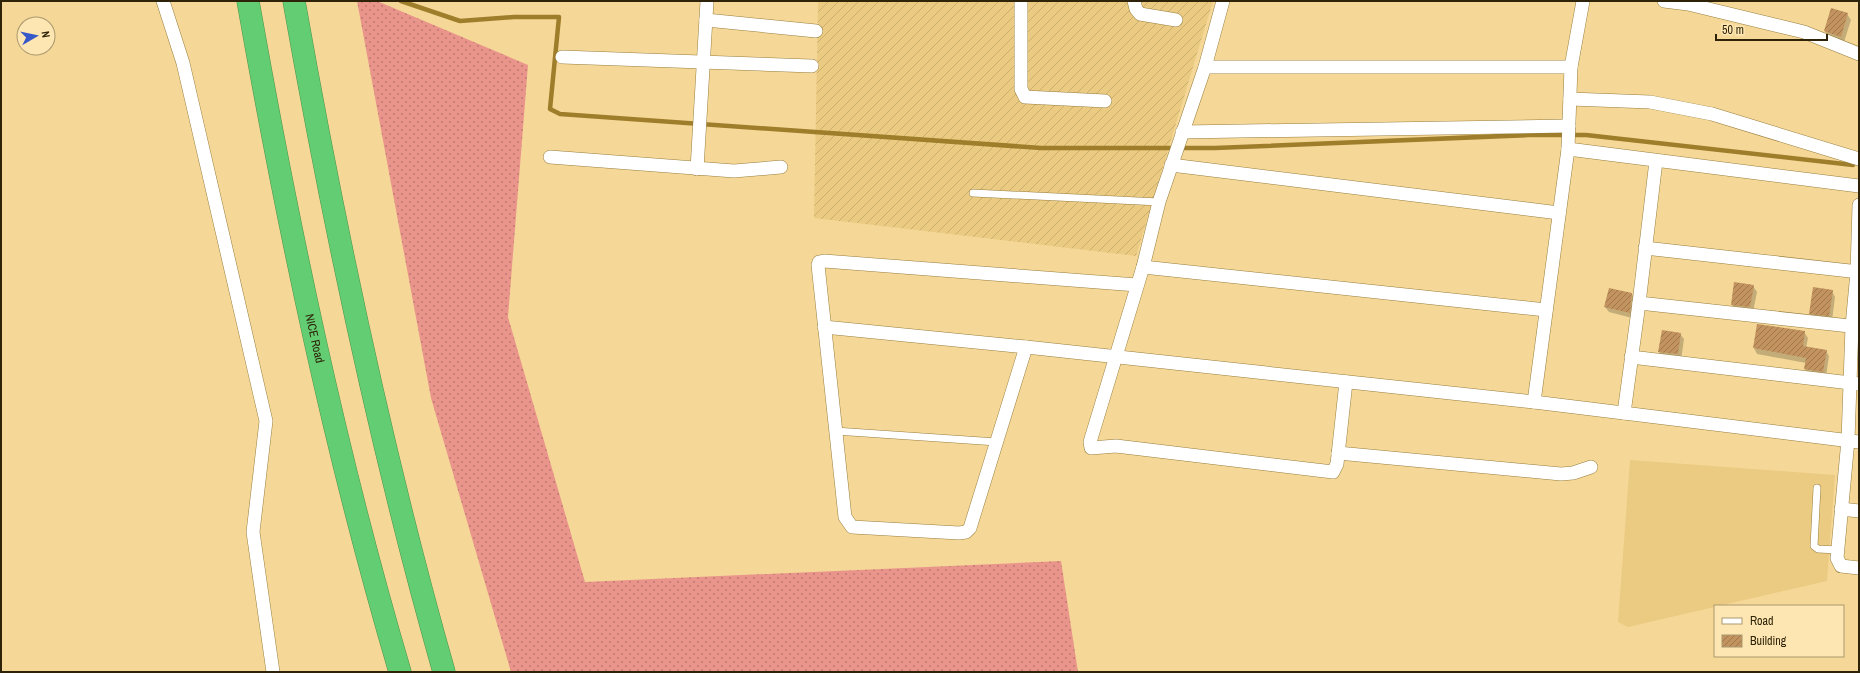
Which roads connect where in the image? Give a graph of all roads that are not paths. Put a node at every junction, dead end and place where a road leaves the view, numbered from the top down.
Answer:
1 (163, 1) edge
2 (248, 1) edge
3 (294, 1) edge
4 (707, 1) edge
5 (1021, 1) edge
6 (1134, 1) edge
7 (1224, 1) edge
8 (1583, 1) edge
9 (1664, 1) edge
10 (706, 20) junction
11 (1176, 20) dead end
12 (816, 31) dead end
13 (1859, 54) edge
14 (562, 57) dead end
15 (703, 61) junction
16 (812, 66) dead end
17 (1205, 67) junction
18 (1571, 67) junction
19 (1570, 99) junction
20 (1105, 101) dead end
21 (1568, 126) junction
22 (1182, 132) junction
23 (1568, 149) junction
24 (550, 157) dead end
25 (1859, 159) edge
26 (1656, 161) junction
27 (1171, 165) junction
28 (781, 167) dead end
29 (697, 168) junction
30 (1859, 186) edge
31 (973, 193) dead end
32 (1159, 202) junction
33 (1859, 205) edge
34 (1559, 213) junction
35 (1859, 217) edge
36 (1646, 248) junction
37 (1143, 267) junction
38 (1858, 272) edge
39 (1137, 286) junction
40 (1639, 303) junction
41 (1546, 310) junction
42 (1855, 326) edge
43 (824, 327) junction
44 (1026, 347) junction
45 (1631, 357) junction
46 (1115, 358) junction
47 (1346, 382) junction
48 (1854, 383) edge
49 (1534, 402) junction
50 (1624, 413) junction
51 (835, 431) junction
52 (1853, 441) edge
53 (997, 442) junction
54 (1338, 453) junction
55 (1591, 467) dead end
56 (1817, 488) dead end
57 (1841, 509) junction
58 (1859, 511) edge
59 (1838, 550) junction
60 (1859, 568) edge
61 (273, 672) edge
62 (400, 672) edge
63 (444, 672) edge

1 - 61 street
2 - 62 highway, NICE Road
3 - 63 highway
4 - 10 street
5 - 20 street
6 - 11 street
7 - 17 street
8 - 18 street
9 - 13 street
10 - 12 street
10 - 15 street
14 - 15 street
15 - 16 street
15 - 29 street
17 - 18 street
17 - 22 street
18 - 19 street
19 - 21 street
19 - 25 street
21 - 22 street
21 - 23 street
22 - 27 street
23 - 26 street
23 - 34 street
24 - 29 street
26 - 30 street
26 - 36 street
27 - 32 street
27 - 34 street
28 - 29 street
31 - 32 lane
32 - 37 street
33 - 35 street
34 - 41 street
35 - 38 street
36 - 38 street
36 - 40 street
37 - 39 street
37 - 41 street
38 - 42 street
39 - 43 street
39 - 46 street
40 - 42 street
40 - 45 street
41 - 49 street
42 - 48 street
43 - 44 street
43 - 51 street
44 - 46 street
44 - 53 street
45 - 48 street
45 - 50 street
46 - 47 street
46 - 54 street
47 - 49 street
47 - 54 street
48 - 52 street
49 - 50 street
50 - 52 street
51 - 53 lane
51 - 53 street
52 - 57 street
54 - 55 street
56 - 59 lane
57 - 58 street
57 - 59 street
59 - 60 street

